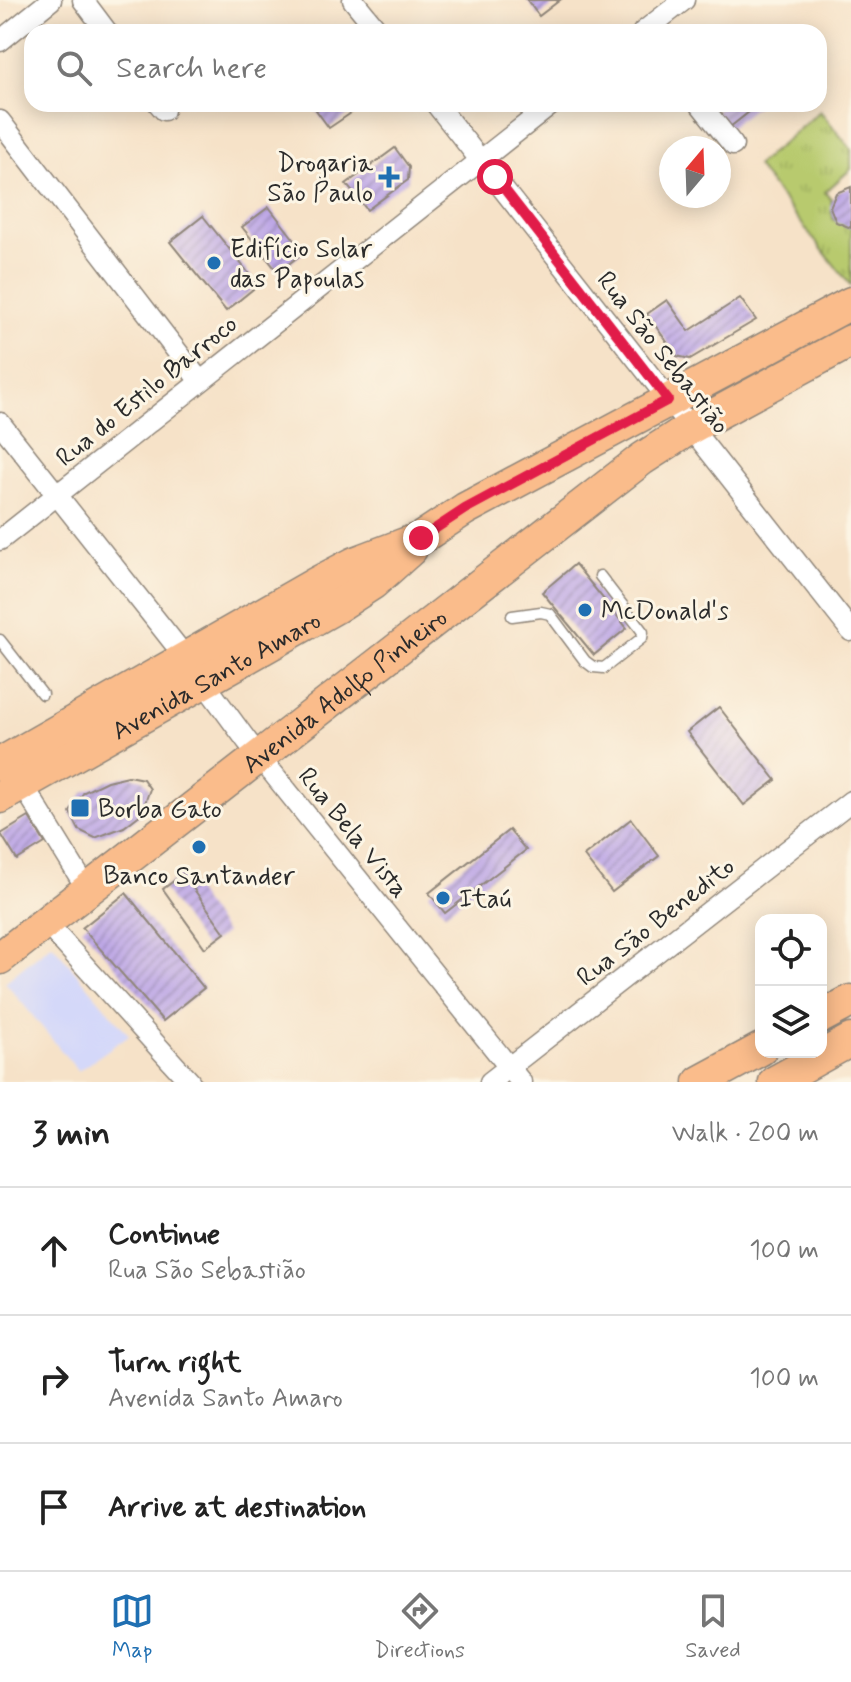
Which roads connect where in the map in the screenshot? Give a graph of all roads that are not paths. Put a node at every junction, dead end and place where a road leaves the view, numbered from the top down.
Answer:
1 (51, 0) edge
2 (83, 0) edge
3 (353, 0) edge
4 (684, 0) edge
5 (101, 24) edge
6 (372, 24) edge
7 (653, 24) edge
8 (0, 41) edge
9 (442, 112) edge
10 (542, 112) edge
11 (706, 112) edge
12 (0, 121) edge
13 (733, 145) dead end
14 (481, 160) junction
15 (851, 303) edge
16 (851, 341) edge
17 (199, 380) junction
18 (668, 400) junction
19 (0, 423) edge
20 (690, 428) junction
21 (57, 494) junction
22 (0, 540) edge
23 (600, 576) dead end
24 (512, 616) dead end
25 (851, 631) edge
26 (0, 640) edge
27 (194, 670) junction
28 (42, 694) dead end
29 (260, 757) junction
30 (8, 782) edge
31 (851, 801) edge
32 (87, 889) junction
33 (45, 922) junction
34 (0, 958) edge
35 (851, 1001) edge
36 (827, 1014) edge
37 (851, 1040) edge
38 (755, 1052) edge
39 (515, 1074) edge
40 (190, 1082) edge
41 (490, 1082) edge
42 (700, 1082) edge
43 (775, 1082) edge

1 - 8 street
2 - 5 street
3 - 6 street
4 - 7 street
9 - 14 street, Rua São Sebastião
10 - 14 street, Rua do Estilo Barroco
11 - 13 street
12 - 17 street
14 - 17 street, Rua do Estilo Barroco
14 - 18 street, Rua São Sebastião
15 - 18 main road, Avenida Santo Amaro
16 - 20 main road
17 - 21 street, Rua do Estilo Barroco
18 - 20 street, Rua São Sebastião
18 - 27 main road, Avenida Santo Amaro
19 - 21 street, Rua Bela Vista
20 - 25 street, Rua São Sebastião
20 - 29 main road, Avenida Adolfo Pinheiro
21 - 22 street, Rua do Estilo Barroco
21 - 27 street, Rua Bela Vista
23 - 24 lane
26 - 28 lane
27 - 29 street, Rua Bela Vista
27 - 30 main road, Avenida Santo Amaro
29 - 32 main road, Avenida Adolfo Pinheiro
29 - 39 street, Rua Bela Vista
30 - 32 street
31 - 39 street, Rua São Benedito
32 - 33 main road, Avenida Adolfo Pinheiro
33 - 34 main road, Avenida Adolfo Pinheiro
33 - 40 street
35 - 36 main road
37 - 43 main road
38 - 42 main road
39 - 41 street, Rua São Benedito

